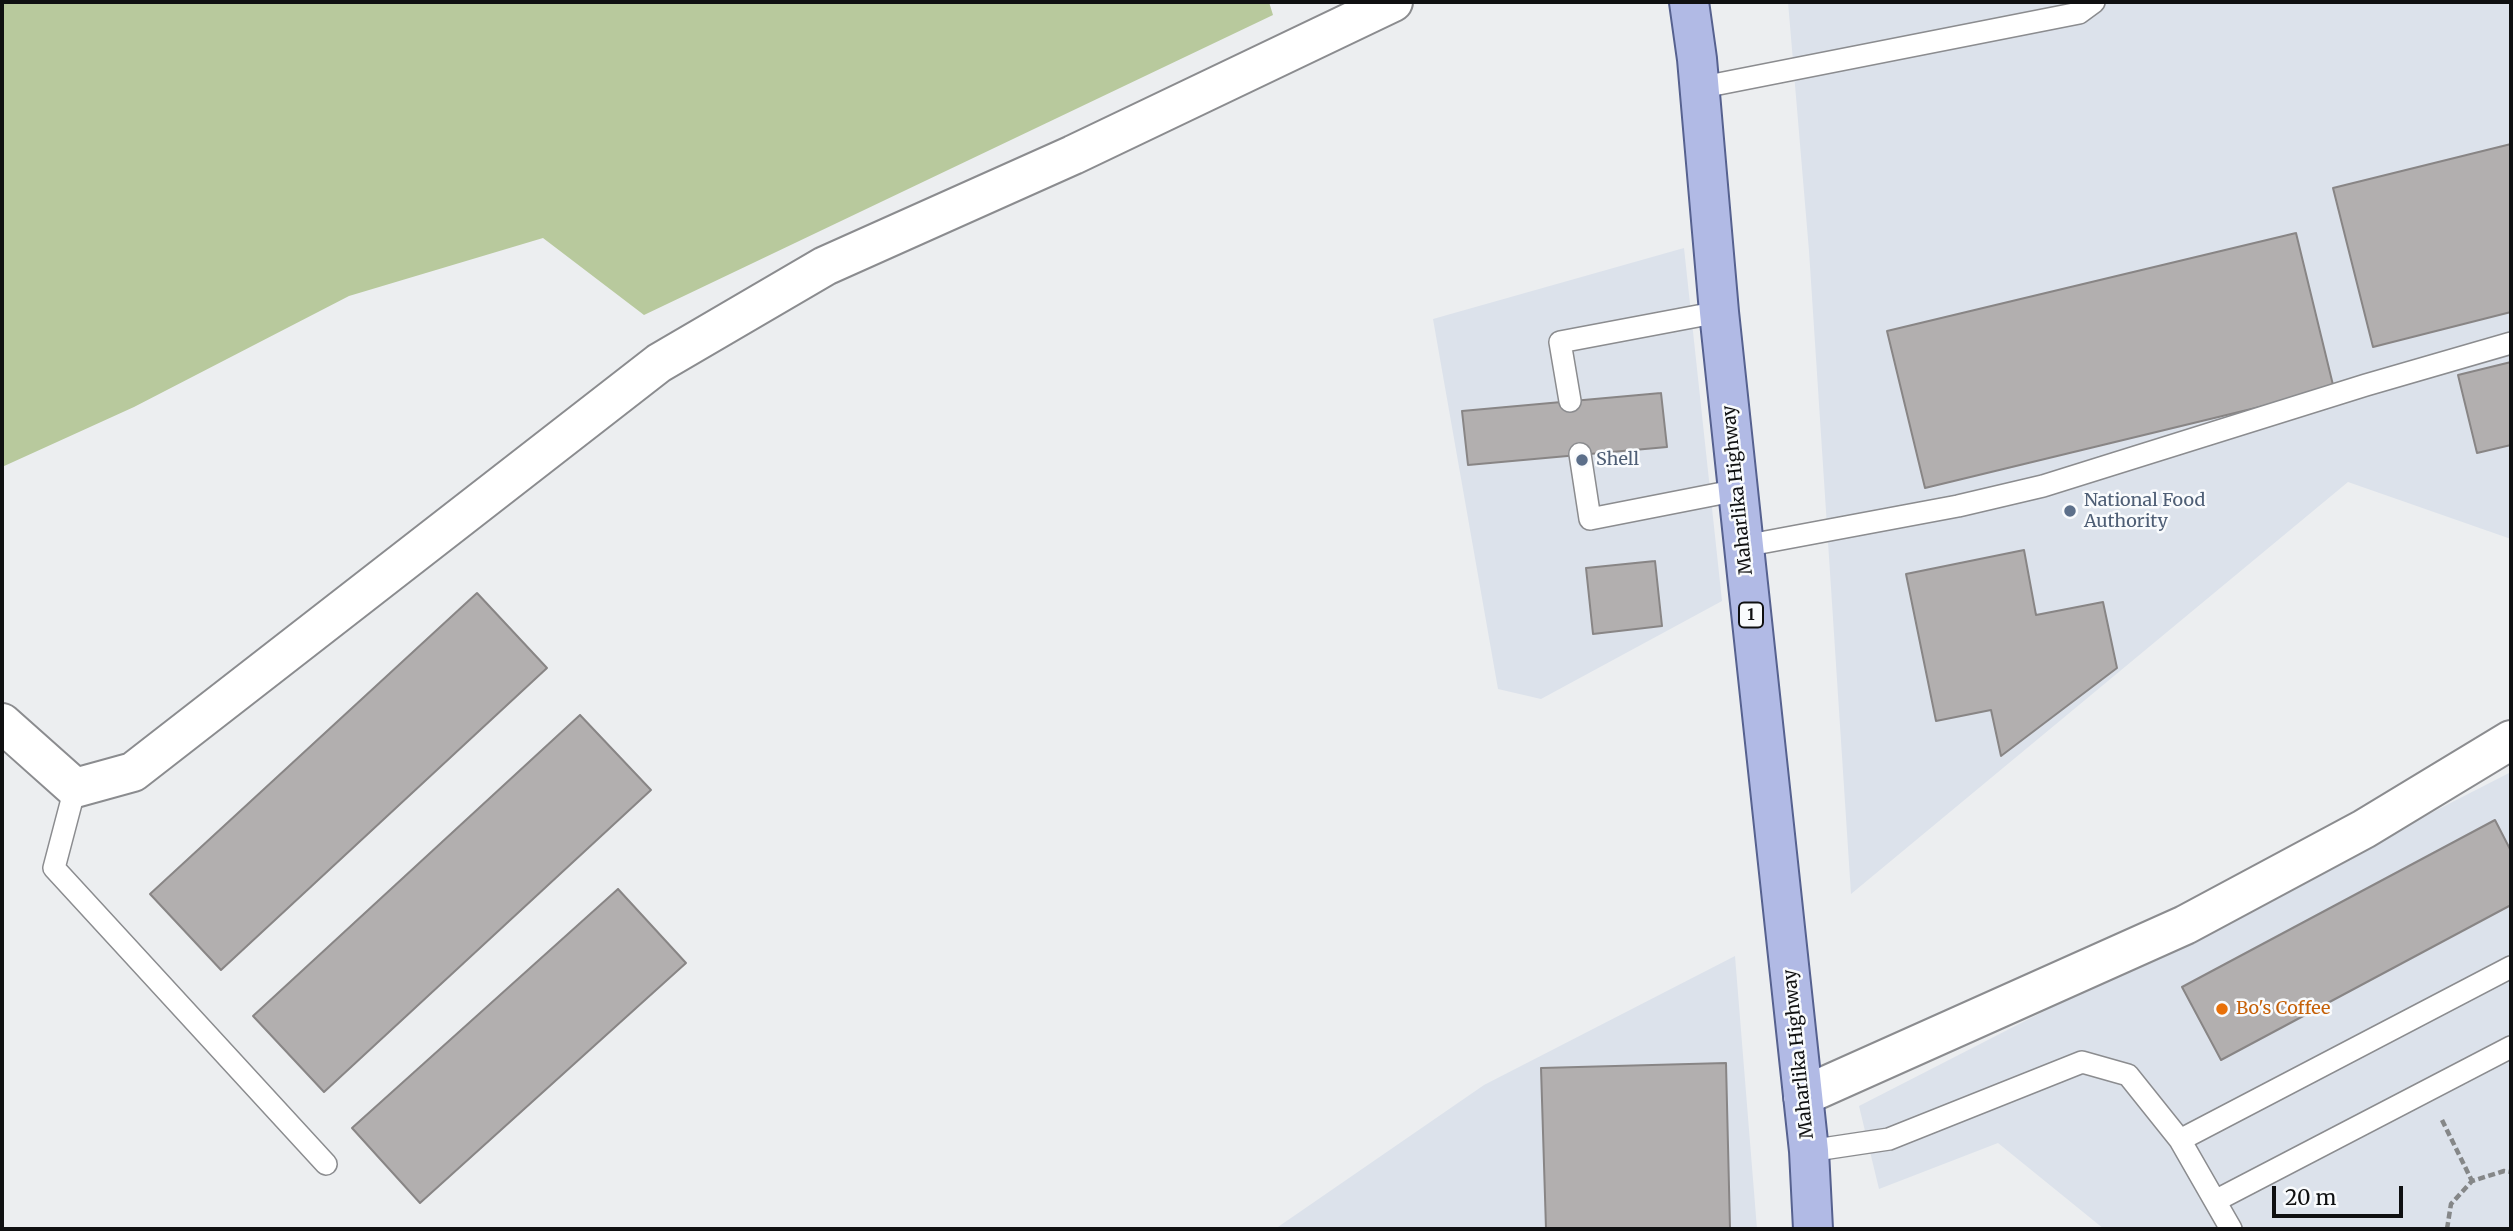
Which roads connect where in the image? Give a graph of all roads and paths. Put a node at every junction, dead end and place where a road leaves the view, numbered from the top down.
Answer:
1 (1393, 2) edge
2 (1689, 2) edge
3 (2094, 2) edge
4 (1698, 88) junction
5 (1719, 312) junction
6 (2511, 343) edge
7 (1570, 401) dead end
8 (1580, 454) dead end
9 (1738, 489) junction
10 (1744, 546) junction
11 (2, 723) edge
12 (2511, 740) edge
13 (75, 788) junction
14 (2511, 967) edge
15 (2511, 1047) edge
16 (2427, 1091) junction
17 (1803, 1096) junction
18 (2180, 1140) junction
19 (1810, 1151) junction
20 (326, 1164) dead end
21 (2511, 1172) edge
22 (2472, 1181) junction
23 (2215, 1201) junction
24 (1813, 1229) edge
25 (2231, 1229) edge
26 (2446, 1229) edge

1 - 13 street
2 - 4 main road, Maharlika Highway / 1
3 - 4 lane
4 - 5 main road, Maharlika Highway / 1
5 - 7 lane
5 - 9 main road, Maharlika Highway / 1
6 - 10 lane
8 - 9 lane
9 - 10 main road, Maharlika Highway / 1
10 - 17 main road, Maharlika Highway / 1
11 - 13 street
12 - 17 street
13 - 20 lane
14 - 18 lane
15 - 16 lane
16 - 22 path
16 - 23 lane
17 - 19 main road, Maharlika Highway / 1
18 - 19 lane
18 - 23 lane
19 - 24 main road, Maharlika Highway / 1
21 - 22 path
22 - 26 path
23 - 25 lane

